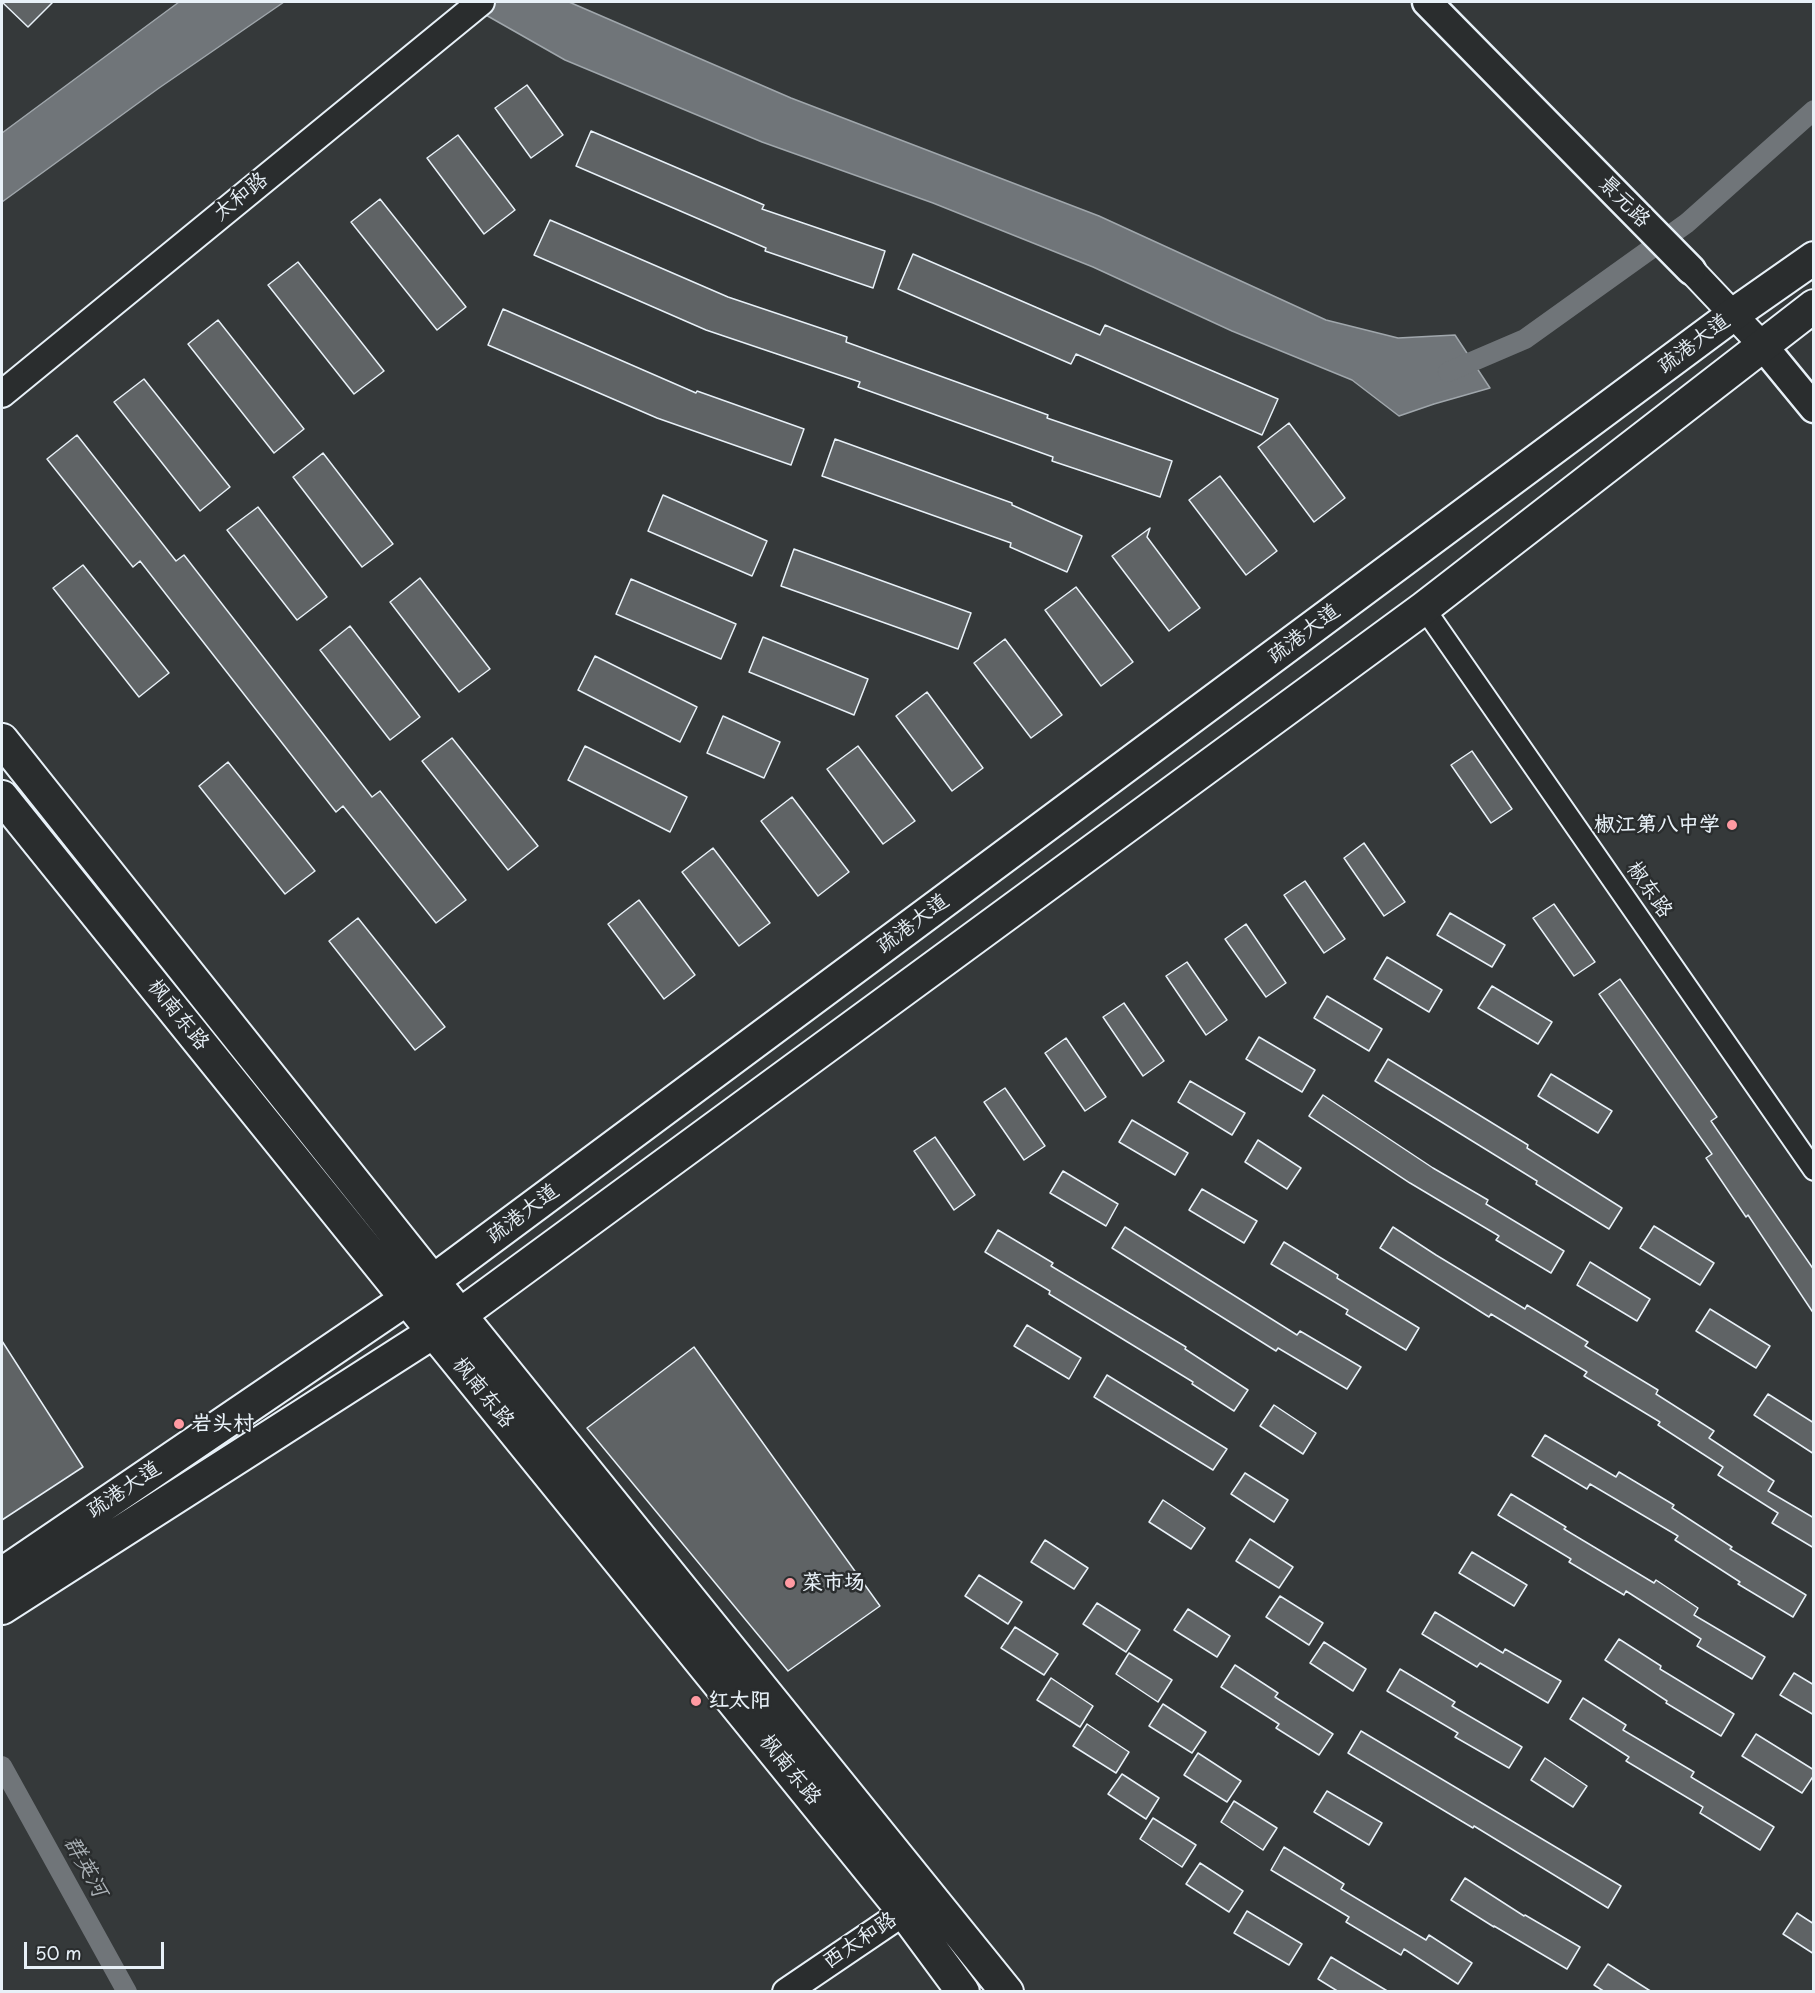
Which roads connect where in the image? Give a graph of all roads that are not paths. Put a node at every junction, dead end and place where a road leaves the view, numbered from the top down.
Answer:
1 (481, 2) edge
2 (1427, 2) edge
3 (1814, 258) edge
4 (1691, 270) joint
5 (1814, 306) edge
6 (1734, 314) junction
7 (1763, 346) junction
8 (2, 394) edge
9 (1814, 408) edge
10 (1424, 608) junction
11 (2, 740) edge
12 (2, 797) edge
13 (1814, 1170) edge
14 (433, 1281) junction
15 (406, 1298) junction
16 (460, 1315) junction
17 (434, 1332) junction
18 (2, 1574) edge
19 (2, 1608) edge
20 (904, 1912) junction
21 (786, 1992) edge
22 (963, 1992) edge
23 (1007, 1992) edge

1 - 8 street, 太和路
2 - 4 main road, 景元路
3 - 6 main road, 疏港大道
4 - 6 street, 景元路
5 - 7 main road, 疏港大道
6 - 7 street, 景元路
6 - 14 main road, 疏港大道
7 - 9 main road, 景元路
7 - 10 main road, 疏港大道
10 - 13 street, 椒东路
10 - 16 main road, 疏港大道
11 - 14 main road
12 - 15 main road, 枫南东路
14 - 15 main road, 疏港大道
14 - 16 main road
15 - 17 main road, 枫南东路
15 - 18 main road, 疏港大道
16 - 17 main road, 疏港大道
16 - 23 main road
17 - 19 main road, 疏港大道
17 - 20 main road, 枫南东路
20 - 21 street, 西太和路
20 - 22 main road, 枫南东路

